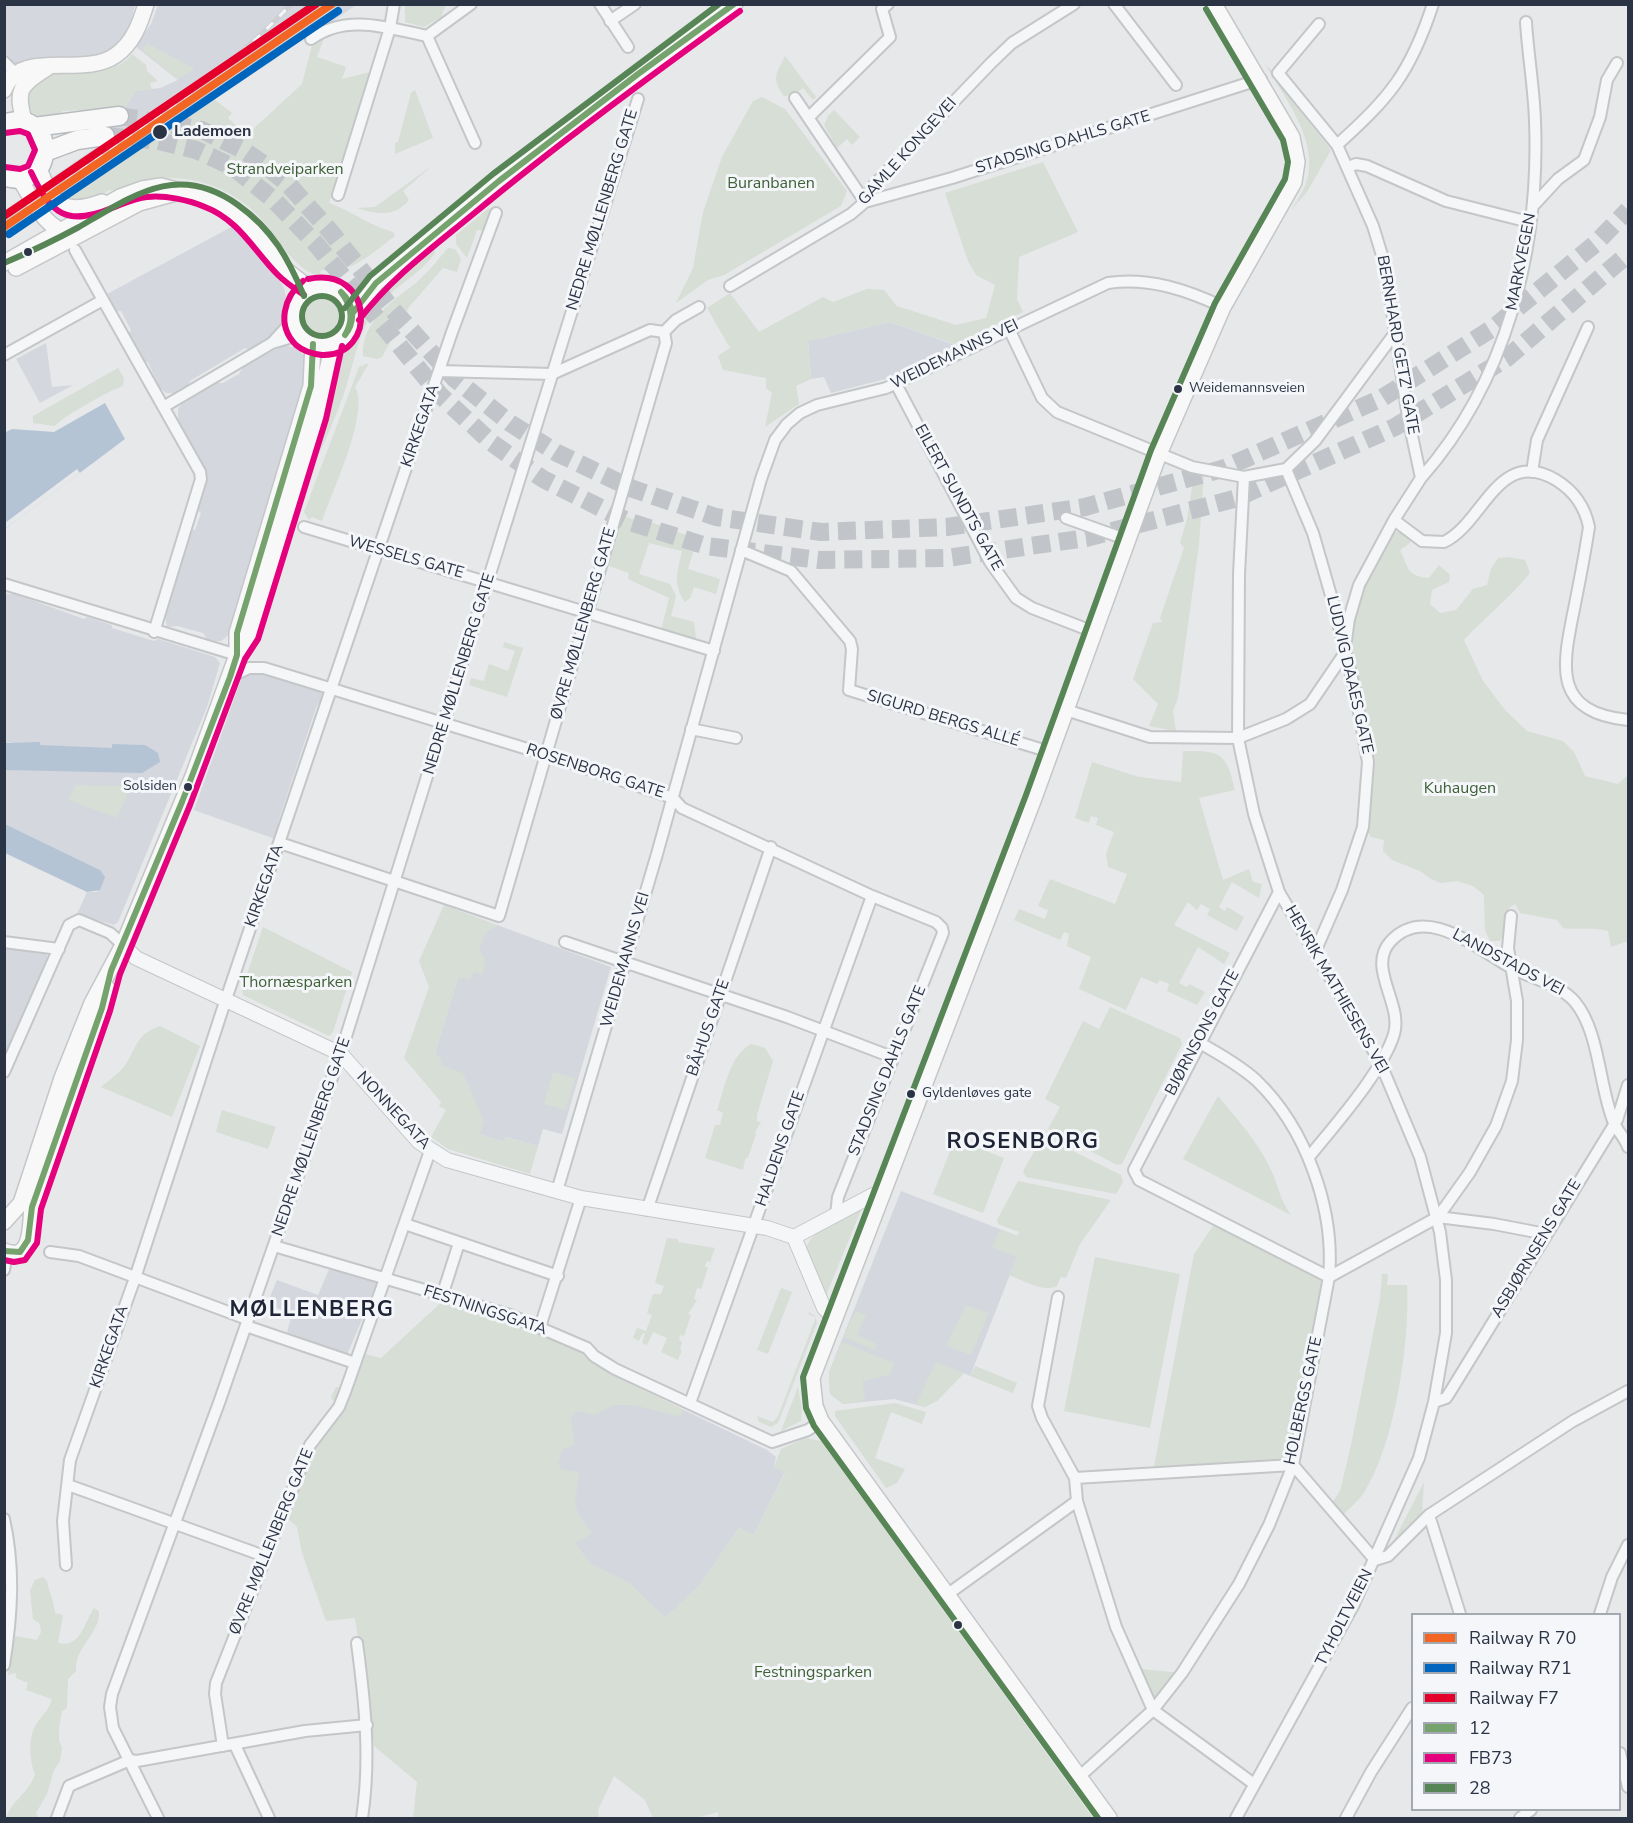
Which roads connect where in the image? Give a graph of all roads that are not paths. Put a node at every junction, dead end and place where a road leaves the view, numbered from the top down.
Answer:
1 (146, 4) edge
2 (394, 4) edge
3 (471, 4) edge
4 (600, 4) edge
5 (635, 4) edge
6 (1074, 4) edge
7 (1114, 4) edge
8 (1214, 4) edge
9 (1433, 4) edge
10 (733, 6) edge
11 (883, 6) edge
12 (1060, 8) edge
13 (610, 21) junction
14 (1526, 22) dead end
15 (1318, 24) dead end
16 (390, 28) junction
17 (427, 36) junction
18 (311, 39) dead end
19 (628, 47) dead end
20 (1617, 63) dead end
21 (10, 68) edge
22 (47, 68) junction
23 (1261, 79) junction
24 (1176, 85) dead end
25 (4, 90) edge
26 (795, 98) dead end
27 (638, 99) dead end
28 (119, 116) tunnel mouth
29 (809, 117) junction
30 (4, 124) edge
31 (29, 125) junction
32 (105, 135) tunnel mouth
33 (475, 143) dead end
34 (1337, 146) junction
35 (42, 160) junction
36 (1348, 167) junction
37 (9, 177) edge
38 (179, 192) junction
39 (338, 195) dead end
40 (120, 197) junction
41 (865, 202) junction
42 (1533, 206) junction
43 (496, 213) dead end
44 (1529, 222) junction
45 (62, 232) junction
46 (82, 235) junction
47 (75, 249) dead end
48 (4, 263) edge
49 (282, 267) junction
50 (4, 273) edge
51 (376, 283) junction
52 (730, 286) dead end
53 (309, 288) junction
54 (345, 295) junction
55 (103, 300) junction
56 (296, 300) junction
57 (699, 307) dead end
58 (1223, 307) junction
59 (352, 314) junction
60 (1588, 327) dead end
61 (295, 328) junction
62 (1009, 329) junction
63 (664, 332) junction
64 (1395, 333) junction
65 (313, 344) junction
66 (333, 344) junction
67 (4, 355) edge
68 (439, 371) junction
69 (552, 374) junction
70 (896, 384) junction
71 (165, 406) junction
72 (1159, 454) junction
73 (1286, 470) junction
74 (1532, 472) junction
75 (1244, 477) junction
76 (1421, 477) junction
77 (1066, 518) dead end
78 (1394, 520) junction
79 (304, 527) dead end
80 (1128, 540) junction
81 (741, 550) junction
82 (378, 551) junction
83 (490, 583) junction
84 (4, 584) edge
85 (586, 612) junction
86 (154, 632) junction
87 (1094, 632) junction
88 (714, 651) junction
89 (1344, 654) junction
90 (237, 656) junction
91 (230, 677) junction
92 (333, 688) junction
93 (1066, 710) junction
94 (1629, 720) edge
95 (445, 723) junction
96 (691, 729) junction
97 (736, 738) dead end
98 (1238, 738) junction
99 (1050, 752) junction
100 (547, 755) junction
101 (673, 798) junction
102 (280, 843) junction
103 (771, 847) junction
104 (395, 881) junction
105 (1279, 892) junction
106 (872, 896) junction
107 (1511, 916) dead end
108 (942, 928) joint
109 (4, 942) edge
110 (565, 942) dead end
111 (123, 945) junction
112 (59, 949) junction
113 (1315, 952) junction
114 (626, 961) junction
115 (1510, 967) junction
116 (111, 971) junction
117 (720, 994) junction
118 (225, 1001) junction
119 (823, 1030) junction
120 (1198, 1042) junction
121 (341, 1054) junction
122 (892, 1057) junction
123 (1380, 1062) junction
124 (4, 1072) edge
125 (1629, 1085) edge
126 (1620, 1122) edge
127 (1629, 1146) edge
128 (430, 1151) junction
129 (1309, 1157) junction
130 (557, 1191) junction
131 (880, 1195) junction
132 (581, 1198) junction
133 (647, 1210) junction
134 (836, 1215) junction
135 (1438, 1217) junction
136 (4, 1222) edge
137 (405, 1224) junction
138 (754, 1226) junction
139 (29, 1231) junction
140 (1546, 1234) junction
141 (794, 1237) junction
142 (459, 1243) junction
143 (274, 1246) junction
144 (6, 1252) edge
145 (50, 1252) dead end
146 (4, 1270) edge
147 (558, 1275) junction
148 (135, 1278) junction
149 (1329, 1278) junction
150 (384, 1279) junction
151 (442, 1296) junction
152 (1058, 1297) dead end
153 (833, 1317) junction
154 (246, 1323) junction
155 (540, 1327) junction
156 (355, 1364) junction
157 (1629, 1391) edge
158 (1434, 1402) junction
159 (690, 1403) junction
160 (821, 1420) junction
161 (1293, 1465) junction
162 (1075, 1478) junction
163 (68, 1485) junction
164 (1077, 1501) junction
165 (1429, 1515) junction
166 (4, 1518) edge
167 (174, 1524) junction
168 (1629, 1545) edge
169 (264, 1556) junction
170 (1375, 1560) junction
171 (66, 1565) dead end
172 (948, 1594) junction
173 (1460, 1613) edge
174 (1600, 1613) edge
175 (357, 1643) dead end
176 (4, 1665) edge
177 (1153, 1710) junction
178 (1411, 1711) edge
179 (367, 1725) junction
180 (235, 1745) junction
181 (223, 1746) junction
182 (1621, 1757) edge
183 (130, 1760) junction
184 (1078, 1777) junction
185 (1254, 1784) junction
186 (1629, 1786) edge
187 (1531, 1812) edge
188 (57, 1818) edge
189 (158, 1818) edge
190 (269, 1818) edge
191 (362, 1818) edge
192 (1109, 1818) edge
193 (1236, 1818) edge
194 (1346, 1818) edge
195 (1521, 1818) edge

1 - 22 main road
2 - 16 street
3 - 17 street
4 - 13 street
5 - 13 street
6 - 12 street, GAMLE KONGEVEI
7 - 24 street
8 - 23 main road
9 - 34 street
10 - 51 main road
11 - 29 street
12 - 41 street, GAMLE KONGEVEI
13 - 19 street
14 - 42 street, MARKVEGEN
15 - 34 street, BERNHARD GETZ' GATE
16 - 17 street
16 - 18 street
16 - 39 street
17 - 33 street
20 - 42 street
21 - 22 main road
21 - 25 main road
22 - 31 main road
23 - 41 street, STADSING DAHLS GATE
23 - 58 main road
26 - 29 street
27 - 69 street, NEDRE MØLLENBERG GATE
28 - 31 highway
29 - 41 street
30 - 31 highway
31 - 35 highway
32 - 35 highway
34 - 36 street, BERNHARD GETZ' GATE
35 - 37 highway
35 - 40 main road
36 - 44 street
36 - 64 street, BERNHARD GETZ' GATE
37 - 45 main road
38 - 40 main road
38 - 46 main road
38 - 49 main road
40 - 45 main road
41 - 52 street, GAMLE KONGEVEI
42 - 44 street, MARKVEGEN
43 - 68 street, KIRKEGATA
44 - 76 street, MARKVEGEN
45 - 46 main road
45 - 48 main road
46 - 50 main road
47 - 55 street
49 - 53 main road
49 - 56 main road
51 - 54 main road
51 - 59 main road
53 - 54 main road
53 - 56 main road
54 - 59 main road
55 - 67 street
55 - 71 street
56 - 61 main road
57 - 63 street
58 - 62 street, WEIDEMANNS VEI
58 - 72 main road
59 - 66 main road
60 - 74 street
61 - 65 main road
61 - 71 street
62 - 70 street, WEIDEMANNS VEI
62 - 72 street
63 - 69 street
63 - 85 street, ØVRE MØLLENBERG GATE
64 - 73 street
64 - 76 street, BERNHARD GETZ' GATE
65 - 66 main road
65 - 90 main road
66 - 90 main road
68 - 69 street
68 - 82 street, KIRKEGATA
69 - 83 street, NEDRE MØLLENBERG GATE
70 - 81 street, WEIDEMANNS VEI
70 - 87 street, EILERT SUNDTS GATE
71 - 86 street
72 - 75 street
72 - 80 main road
73 - 75 street
73 - 89 street, LUDVIG DAAES GATE
74 - 78 street
74 - 94 street
75 - 98 street, HENRIK MATHIESENS VEI
76 - 78 street
77 - 80 street
78 - 89 street
79 - 82 street, WESSELS GATE
80 - 87 main road
81 - 88 street, WEIDEMANNS VEI
81 - 99 street, SIGURD BERGS ALLÉ
82 - 83 street, WESSELS GATE
82 - 92 street, KIRKEGATA
83 - 85 street, WESSELS GATE
83 - 95 street, NEDRE MØLLENBERG GATE
84 - 86 street
85 - 88 street, WESSELS GATE
85 - 100 street, ØVRE MØLLENBERG GATE
86 - 90 street
87 - 93 main road
88 - 96 street, WEIDEMANNS VEI
89 - 98 street
89 - 113 street, LUDVIG DAAES GATE
90 - 91 main road
91 - 92 street, ROSENBORG GATE
91 - 111 main road
92 - 95 street, ROSENBORG GATE
92 - 102 street, KIRKEGATA
93 - 98 street
93 - 99 main road
95 - 100 street, ROSENBORG GATE
95 - 104 street, NEDRE MØLLENBERG GATE
96 - 97 street
96 - 101 street, WEIDEMANNS VEI
98 - 105 street, HENRIK MATHIESENS VEI
99 - 131 main road
100 - 101 street, ROSENBORG GATE
100 - 104 street, ØVRE MØLLENBERG GATE
101 - 103 street, ROSENBORG GATE
101 - 114 street, WEIDEMANNS VEI
102 - 104 street
102 - 118 street, KIRKEGATA
103 - 106 street, ROSENBORG GATE
103 - 117 street, BÅHUS GATE
104 - 121 street, NEDRE MØLLENBERG GATE
105 - 113 street, HENRIK MATHIESENS VEI
105 - 120 street, BJØRNSONS GATE
106 - 108 street, ROSENBORG GATE
106 - 119 street, HALDENS GATE
107 - 115 street
108 - 122 street, STADSING DAHLS GATE
109 - 112 street
110 - 114 street
111 - 112 street
111 - 116 main road
111 - 118 street, NONNEGATA
112 - 124 street
113 - 123 street, HENRIK MATHIESENS VEI
114 - 117 street
114 - 130 street, WEIDEMANNS VEI
115 - 123 street, LANDSTADS VEI
115 - 126 street, LANDSTADS VEI
115 - 135 street
116 - 136 main road
116 - 139 main road
117 - 119 street
117 - 133 street, BÅHUS GATE
118 - 121 street, NONNEGATA
118 - 148 street, KIRKEGATA
119 - 122 street
119 - 138 street, HALDENS GATE
120 - 129 street, HOLBERGS GATE
120 - 149 street, BJØRNSONS GATE
121 - 128 street, NONNEGATA
121 - 143 street, NEDRE MØLLENBERG GATE
122 - 134 street, STADSING DAHLS GATE
123 - 129 street, LANDSTADS VEI
123 - 135 street, HENRIK MATHIESENS VEI
125 - 126 street, ASBJØRNSENS GATE
126 - 127 street, LANDSTADS VEI
126 - 140 street, ASBJØRNSENS GATE
128 - 130 street, NONNEGATA
128 - 137 street, ØVRE MØLLENBERG GATE
129 - 149 street, HOLBERGS GATE
130 - 132 street, NONNEGATA
131 - 134 street
131 - 153 main road
132 - 133 street, NONNEGATA
132 - 147 street
133 - 138 street, NONNEGATA
134 - 141 street
135 - 140 street
135 - 149 street
135 - 158 street, HENRIK MATHIESENS VEI
136 - 139 main road
137 - 142 street
137 - 150 street, ØVRE MØLLENBERG GATE
138 - 141 street, NONNEGATA
138 - 159 street, HALDENS GATE
139 - 144 main road
140 - 158 street, ASBJØRNSENS GATE
141 - 153 street
142 - 147 street
142 - 151 street
143 - 150 street, NEDRE MØLLENBERG GATE
143 - 154 street, NEDRE MØLLENBERG GATE
144 - 146 street
145 - 148 street
147 - 155 street
148 - 154 street
148 - 163 street, KIRKEGATA
149 - 161 street, HOLBERGS GATE
150 - 151 street, FESTNINGSGATA
150 - 156 street, ØVRE MØLLENBERG GATE
151 - 155 street, FESTNINGSGATA
152 - 162 street
153 - 160 main road
154 - 156 street
154 - 167 street, NEDRE MØLLENBERG GATE
155 - 159 street, FESTNINGSGATA
156 - 169 street, ØVRE MØLLENBERG GATE
157 - 165 street, TYHOLTVEIEN
158 - 170 street, HENRIK MATHIESENS VEI
159 - 160 street, FESTNINGSGATA
160 - 172 main road
161 - 162 street
161 - 170 street
161 - 177 street, HOLBERGS GATE
162 - 164 street
163 - 167 street
163 - 171 street, KIRKEGATA
164 - 172 street
164 - 177 street
165 - 170 street, TYHOLTVEIEN
165 - 173 street
166 - 176 street
167 - 169 street
167 - 183 street, NEDRE MØLLENBERG GATE
168 - 174 street
169 - 181 street, ØVRE MØLLENBERG GATE
170 - 185 street, TYHOLTVEIEN
172 - 184 main road
175 - 179 street
177 - 184 street, HOLBERGS GATE
177 - 185 street
178 - 194 street
179 - 180 street
179 - 191 street
180 - 181 street
180 - 190 street
181 - 183 street
182 - 186 street
183 - 188 street
183 - 189 street, NEDRE MØLLENBERG GATE
184 - 192 main road
185 - 193 street, TYHOLTVEIEN
187 - 195 street

